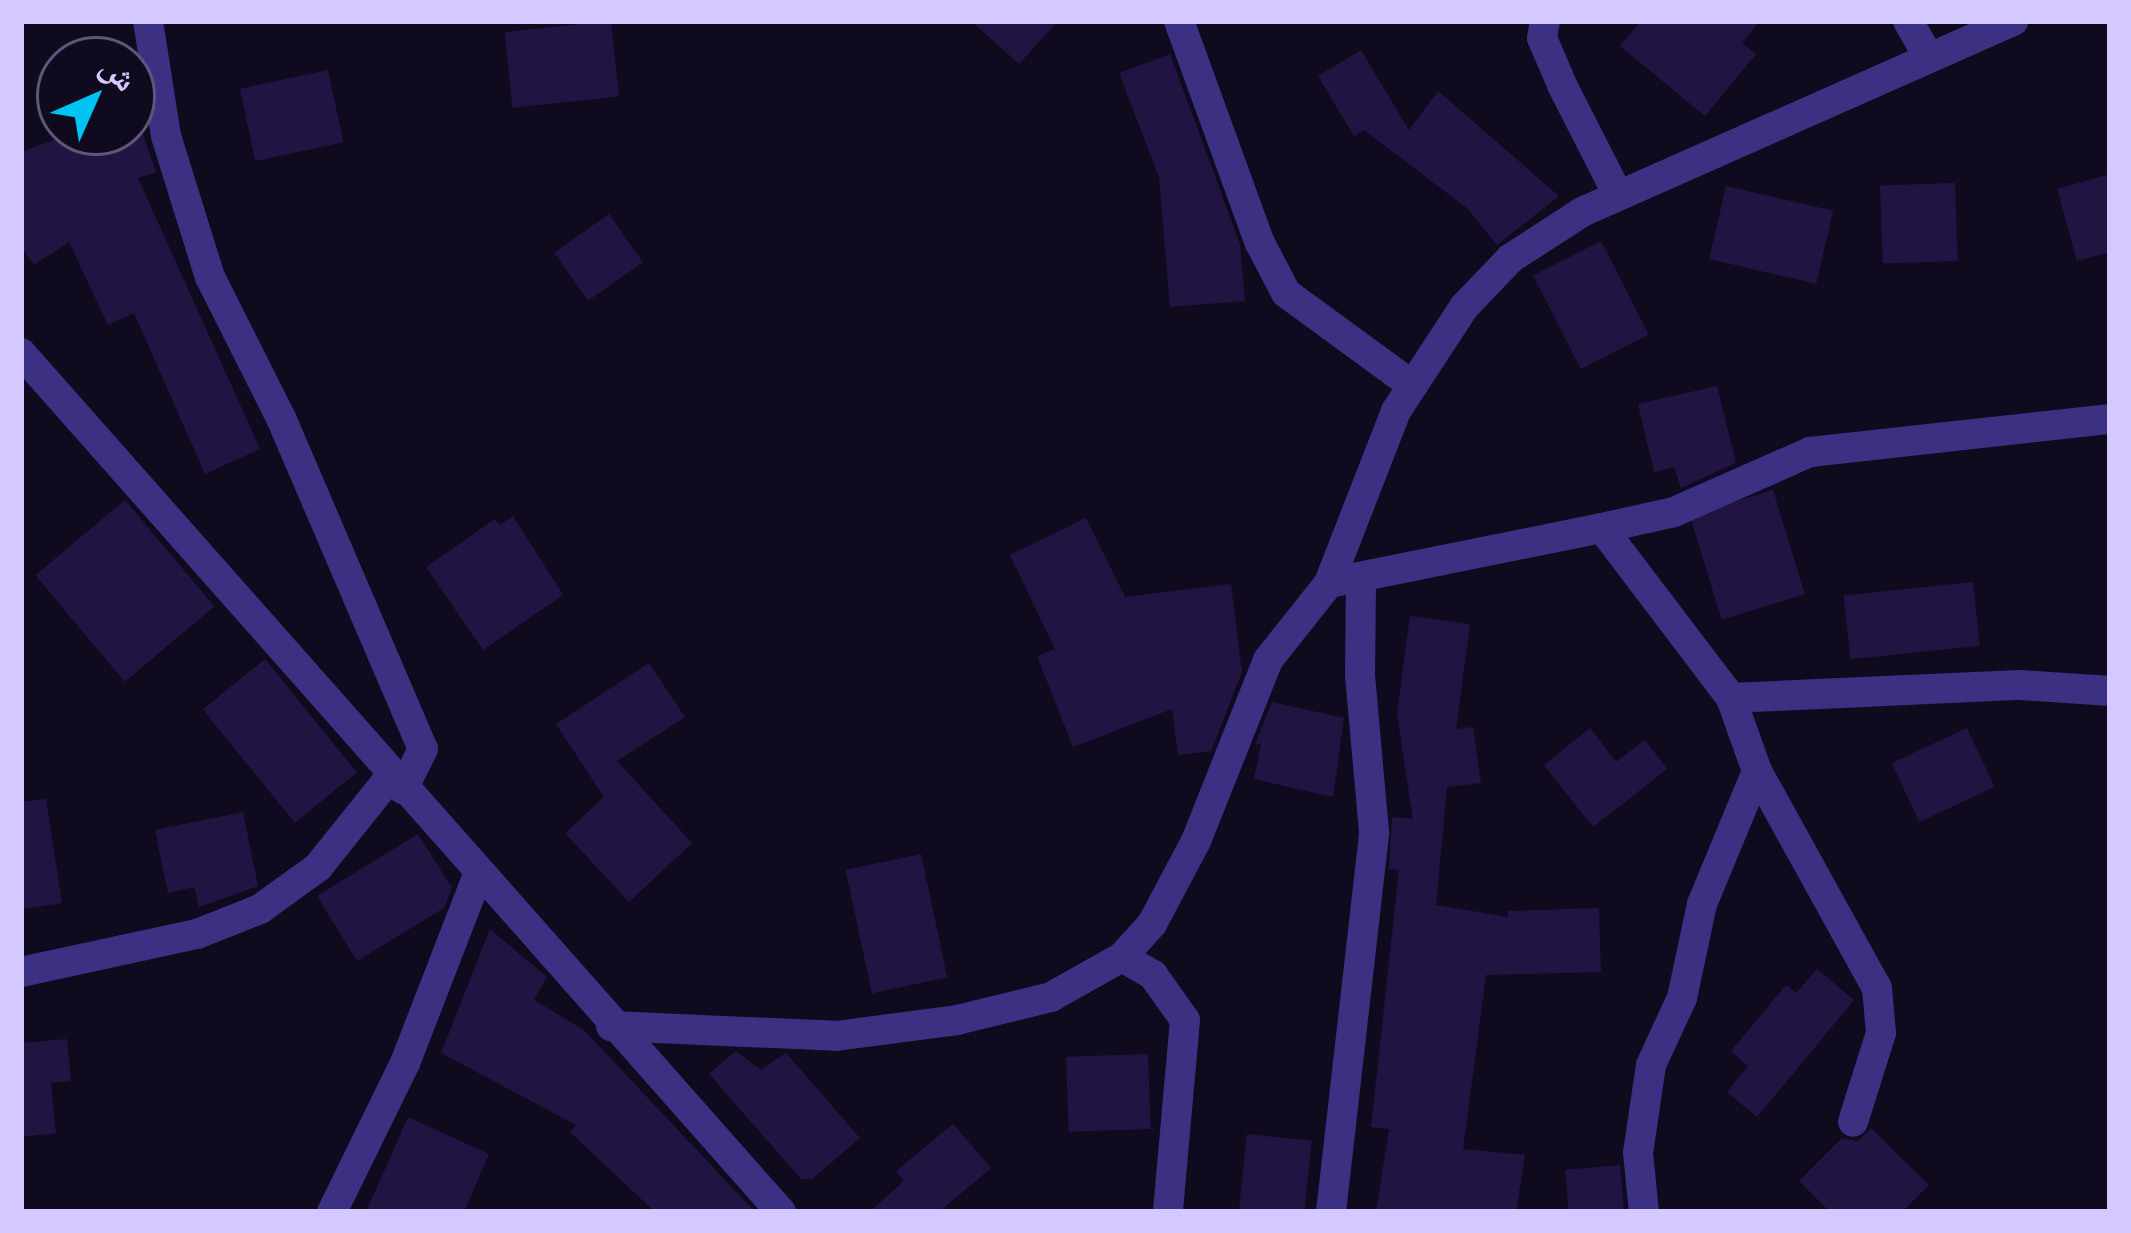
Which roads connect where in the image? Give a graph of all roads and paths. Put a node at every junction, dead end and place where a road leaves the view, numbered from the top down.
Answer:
1 (148, 21) edge
2 (1180, 21) edge
3 (1545, 21) edge
4 (1908, 21) edge
5 (2014, 21) edge
6 (1928, 56) junction
7 (1618, 195) junction
8 (21, 353) edge
9 (1413, 386) junction
10 (2110, 419) edge
11 (1602, 528) junction
12 (1361, 577) junction
13 (1329, 583) junction
14 (2110, 692) edge
15 (1732, 698) junction
16 (1757, 771) junction
17 (397, 782) junction
18 (478, 875) junction
19 (1123, 958) junction
20 (21, 972) edge
21 (611, 1026) junction
22 (1852, 1122) dead end
23 (332, 1212) edge
24 (781, 1212) edge
25 (1168, 1212) edge
26 (1331, 1212) edge
27 (1643, 1212) edge

1 - 17 street
2 - 9 street
3 - 7 street
4 - 6 street
5 - 6 street
6 - 7 street
7 - 9 street
8 - 17 street
9 - 13 street
10 - 11 street
11 - 12 street
11 - 15 street
12 - 13 street
12 - 26 street
13 - 19 street
14 - 15 street
15 - 16 street
16 - 22 street
16 - 27 street
17 - 18 street
17 - 20 street
18 - 21 street
18 - 23 street
19 - 21 street
19 - 25 street
21 - 24 street

